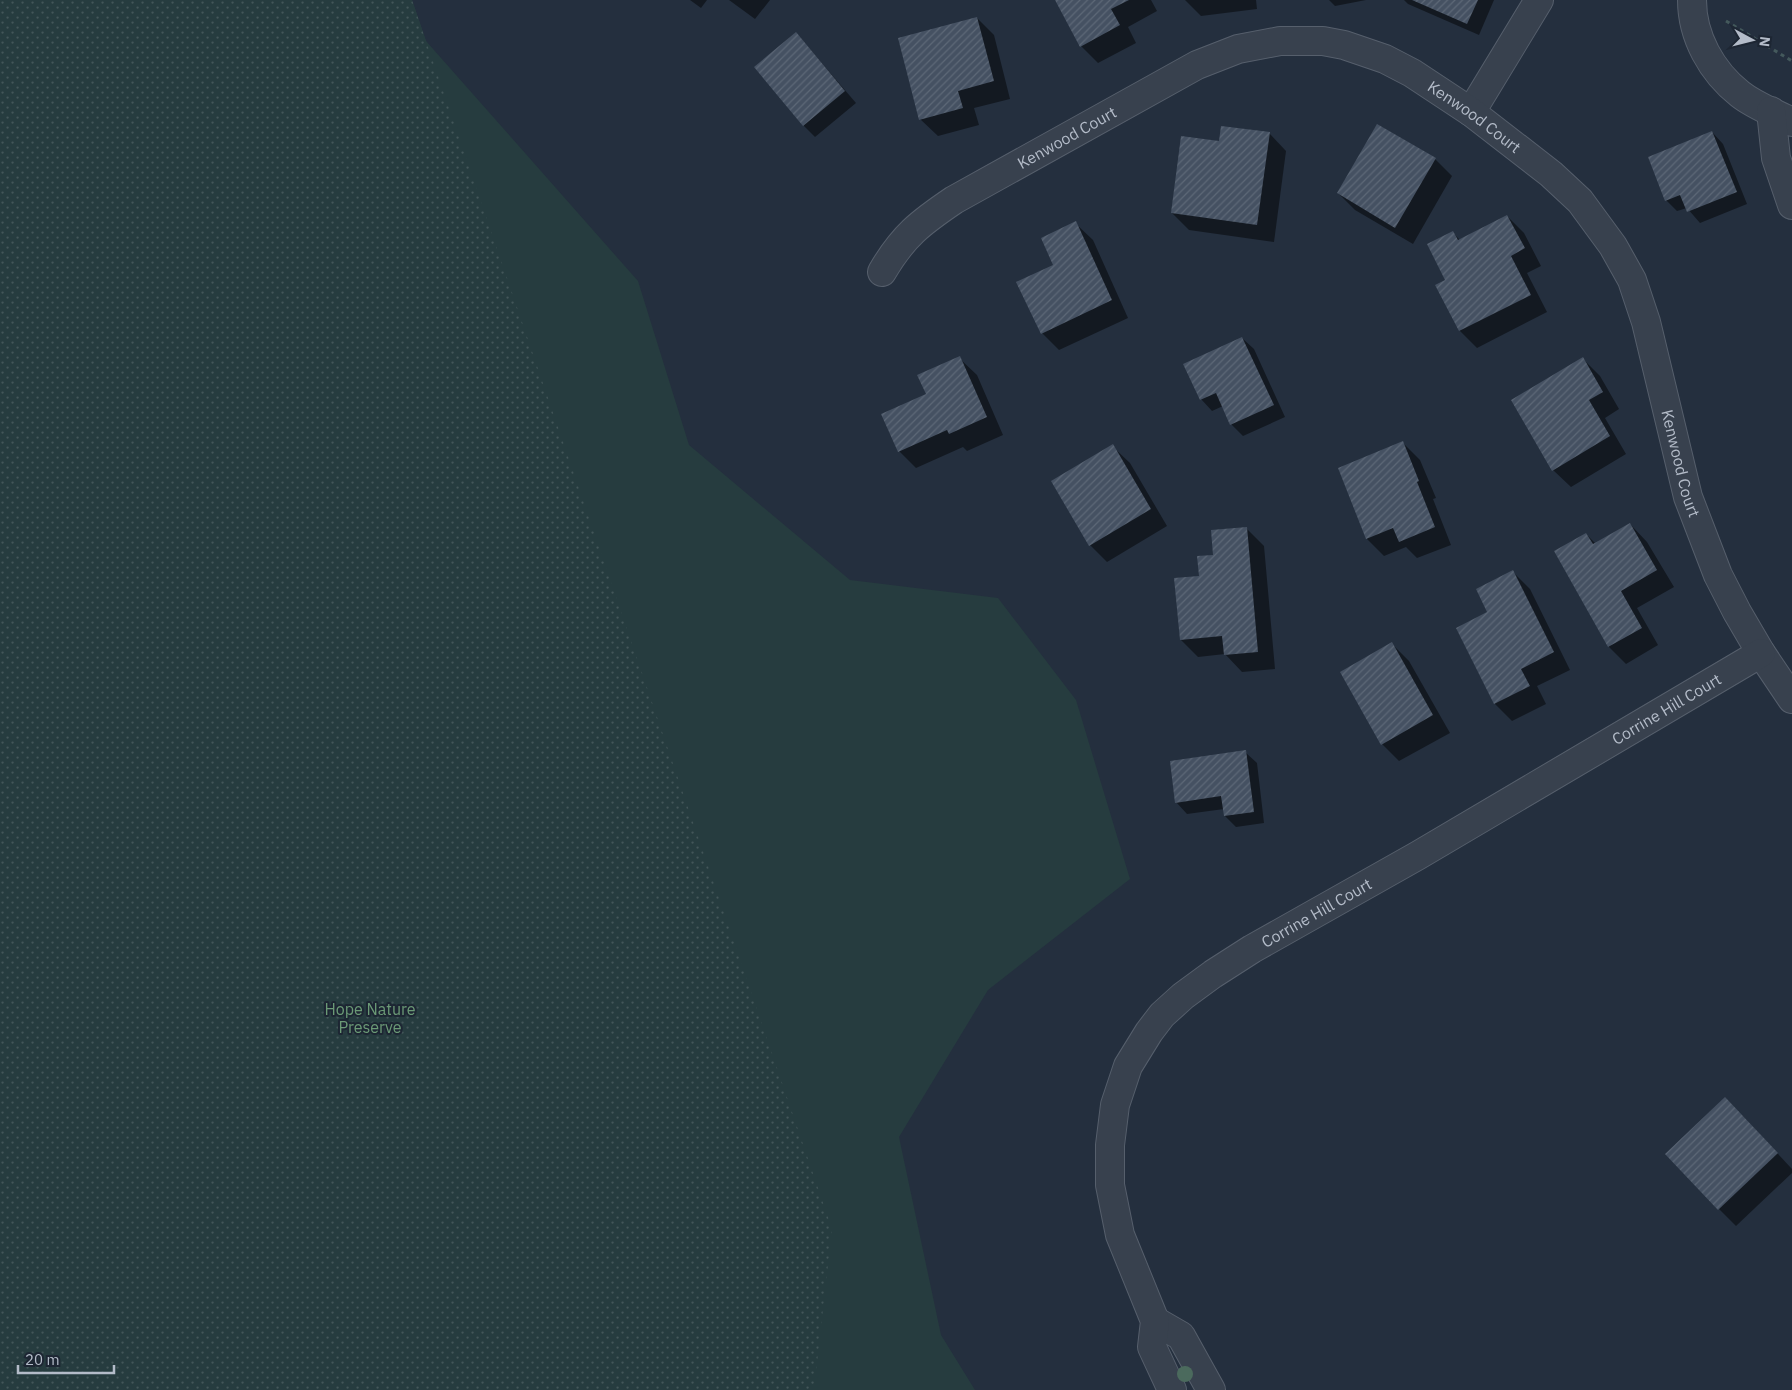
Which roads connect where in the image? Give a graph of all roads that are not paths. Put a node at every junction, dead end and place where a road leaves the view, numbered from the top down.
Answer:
1 (1539, 0) edge
2 (1692, 0) edge
3 (1471, 112) junction
4 (1781, 116) edge
5 (1792, 205) edge
6 (882, 272) dead end
7 (1761, 653) junction
8 (1792, 699) edge
9 (1155, 1322) junction
10 (1172, 1390) edge
11 (1212, 1390) edge

1 - 3 street
2 - 4 street
3 - 6 street, Kenwood Court
3 - 7 street, Kenwood Court
4 - 5 street
7 - 8 street, Kenwood Court
7 - 9 street, Corrine Hill Court
9 - 10 street, Corrine Hill Court
9 - 11 street

